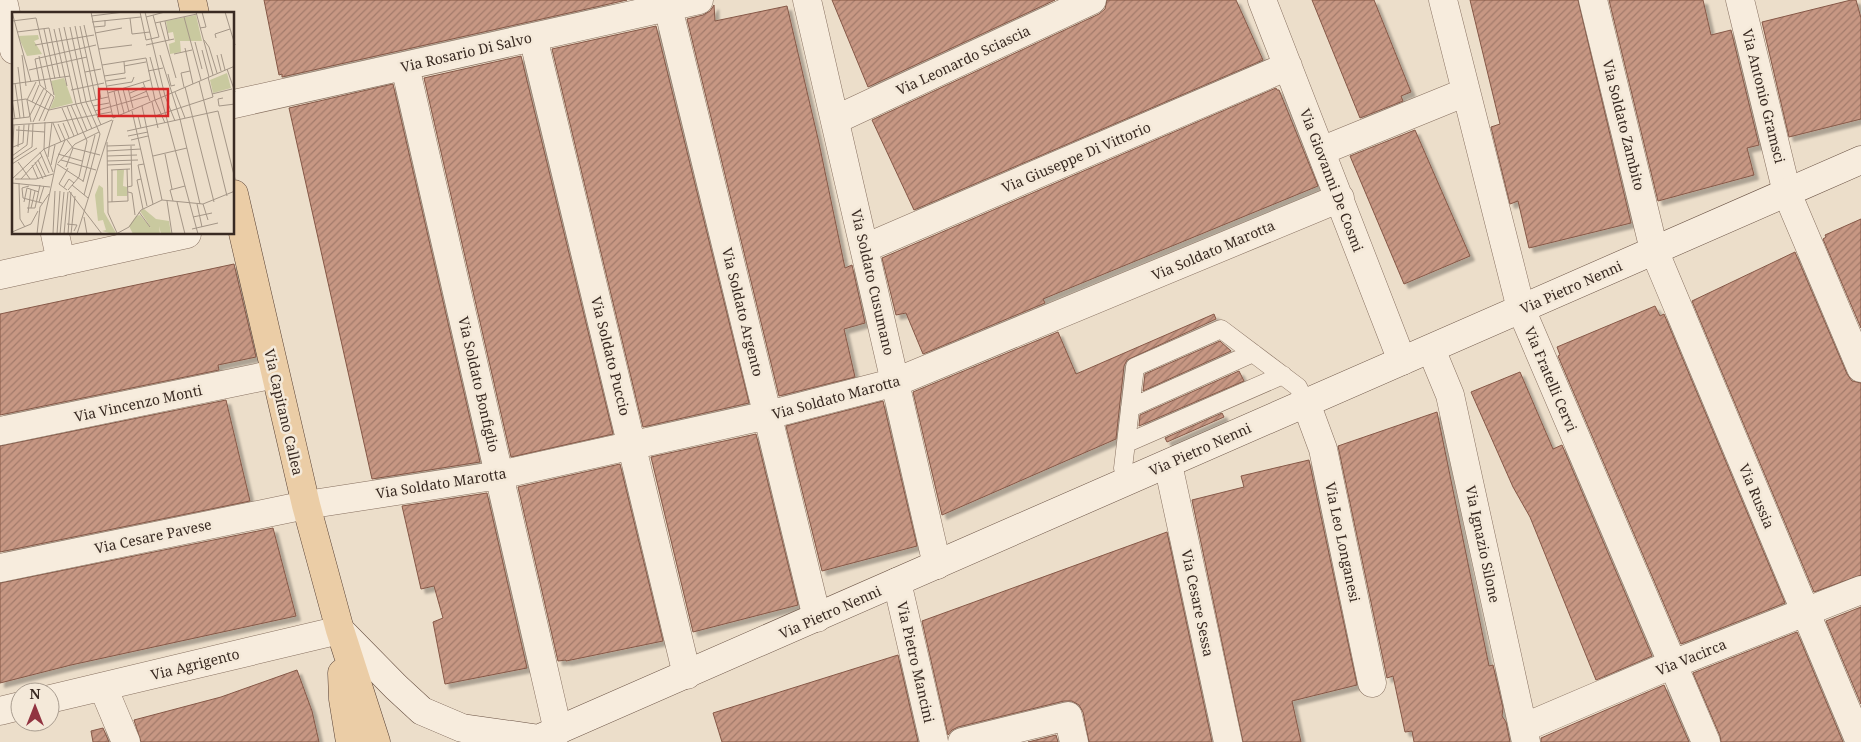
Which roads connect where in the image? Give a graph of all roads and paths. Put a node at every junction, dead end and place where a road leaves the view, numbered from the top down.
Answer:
1 (3, 0) edge
2 (698, 0) edge
3 (807, 0) edge
4 (1092, 0) edge
5 (1262, 0) edge
6 (1443, 0) edge
7 (1593, 0) edge
8 (1740, 0) edge
9 (668, 7) junction
10 (533, 37) junction
11 (12, 41) edge
12 (405, 66) junction
13 (1288, 66) junction
14 (1466, 92) junction
15 (235, 104) edge
16 (835, 120) junction
17 (1321, 152) junction
18 (1861, 160) edge
19 (1787, 193) junction
20 (1340, 198) junction
21 (235, 204) edge
22 (237, 223) edge
23 (54, 235) edge
24 (182, 235) edge
25 (865, 248) junction
26 (1654, 250) junction
27 (61, 262) junction
28 (0, 275) edge
29 (1521, 309) junction
30 (1431, 349) junction
31 (1253, 353) junction
32 (1402, 361) junction
33 (1861, 368) edge
34 (276, 374) junction
35 (1284, 375) junction
36 (896, 382) junction
37 (1306, 403) junction
38 (1130, 408) junction
39 (768, 415) junction
40 (0, 432) edge
41 (1126, 443) junction
42 (633, 446) junction
43 (1168, 464) junction
44 (500, 475) junction
45 (1126, 482) junction
46 (306, 505) junction
47 (937, 565) junction
48 (0, 568) edge
49 (898, 582) junction
50 (1861, 590) edge
51 (1806, 612) junction
52 (817, 618) junction
53 (340, 630) junction
54 (1673, 664) junction
55 (687, 675) junction
56 (1372, 683) dead end
57 (103, 687) junction
58 (60, 697) edge
59 (1525, 735) edge
60 (541, 739) edge
61 (126, 742) edge
62 (350, 742) edge
63 (376, 742) edge
64 (934, 742) edge
65 (962, 742) edge
66 (1074, 742) edge
67 (1228, 742) edge
68 (1706, 742) edge
69 (1860, 742) edge

1 - 11 street
2 - 9 street, Via Rosario Di Salvo
3 - 16 street, Via Soldato Cusumano
4 - 16 street, Via Leonardo Sciascia
5 - 13 street, Via Giovanni De Cosmi
6 - 14 street, Via Fratelli Cervi
7 - 26 street, Via Soldato Zambito
8 - 19 street, Via Antonio Gramsci
9 - 10 street, Via Rosario Di Salvo
9 - 39 street, Via Soldato Argento
10 - 12 street, Via Rosario Di Salvo
10 - 42 street, Via Soldato Puccio
12 - 15 street, Via Rosario Di Salvo
12 - 44 street, Via Soldato Bonfiglio
13 - 17 street, Via Giovanni De Cosmi
13 - 25 street, Via Giuseppe Di Vittorio
14 - 17 street
14 - 29 street, Via Fratelli Cervi
16 - 25 street, Via Soldato Cusumano
17 - 20 street, Via Giovanni De Cosmi
18 - 19 street, Via Pietro Nenni
19 - 26 street, Via Pietro Nenni
19 - 33 street, Via Antonio Gramsci
20 - 32 street, Via Giovanni De Cosmi
20 - 36 street, Via Soldato Marotta
21 - 22 main road, Via Capitano Callea
22 - 34 main road, Via Capitano Callea
23 - 27 street
24 - 27 street
25 - 36 street, Via Soldato Cusumano
26 - 29 street, Via Pietro Nenni
26 - 51 street, Via Russia
27 - 28 street
29 - 30 street, Via Pietro Nenni
29 - 54 street, Via Fratelli Cervi
30 - 32 street, Via Pietro Nenni
30 - 59 street, Via Ignazio Silone
31 - 35 lane
31 - 38 lane
31 - 38 lane
32 - 37 street, Via Pietro Nenni
34 - 40 street, Via Vincenzo Monti
34 - 46 main road, Via Capitano Callea
35 - 37 lane
35 - 41 lane
36 - 39 street, Via Soldato Marotta
36 - 47 street, Via Soldato Cusumano
37 - 43 street, Via Pietro Nenni
37 - 56 street, Via Leo Longanesi
38 - 41 lane
39 - 42 street, Via Soldato Marotta
39 - 52 street, Via Soldato Argento
41 - 45 lane
42 - 44 street, Via Soldato Marotta
42 - 55 street, Via Soldato Puccio
43 - 45 street, Via Pietro Nenni
43 - 67 street, Via Cesare Sessa
44 - 46 street, Via Soldato Marotta
44 - 60 street, Via Soldato Bonfiglio
45 - 47 street, Via Pietro Nenni
46 - 48 street, Via Cesare Pavese
46 - 53 main road, Via Capitano Callea
47 - 49 street, Via Pietro Nenni
49 - 52 street, Via Pietro Nenni
49 - 64 street, Via Pietro Mancini
50 - 51 street, Via Vacirca
51 - 54 street, Via Vacirca
51 - 69 street, Via Russia
52 - 55 street, Via Pietro Nenni
53 - 57 street, Via Agrigento
53 - 60 street
53 - 62 main road, Via Capitano Callea
53 - 63 main road, Via Capitano Callea
54 - 59 street, Via Vacirca
54 - 68 street, Via Fratelli Cervi
55 - 60 street, Via Pietro Nenni
57 - 58 street, Via Agrigento
57 - 61 street
65 - 66 street

